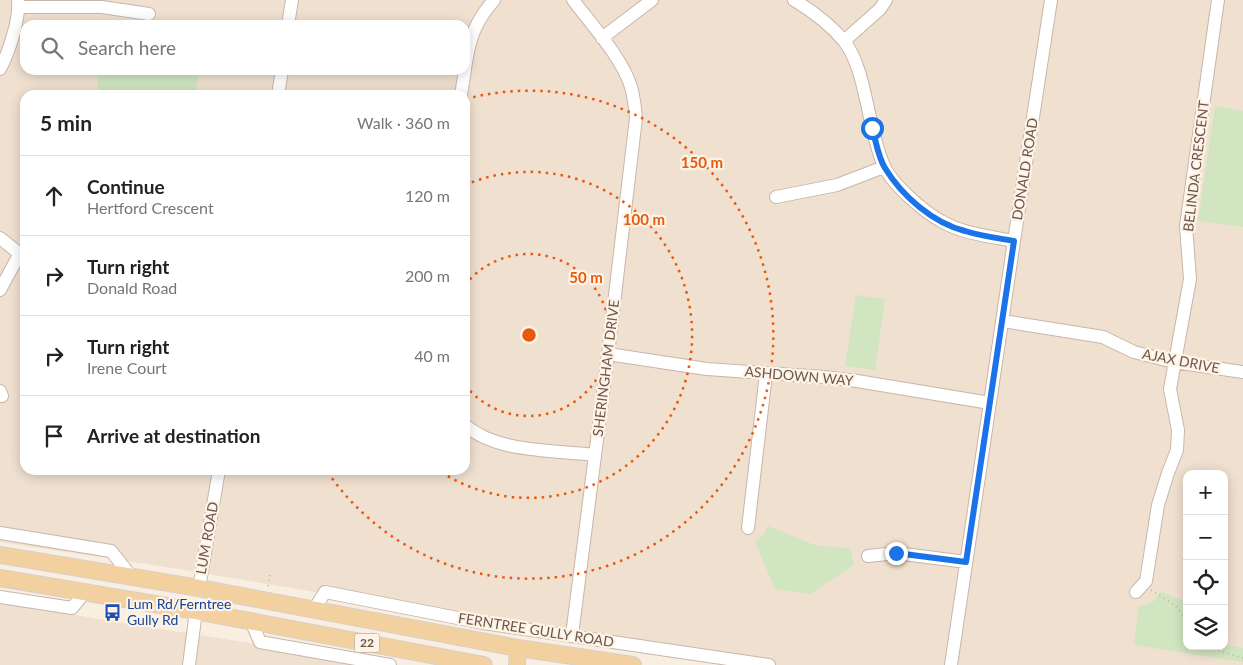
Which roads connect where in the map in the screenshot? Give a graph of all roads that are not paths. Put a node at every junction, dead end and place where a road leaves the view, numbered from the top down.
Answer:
1 (292, 0) edge
2 (494, 0) edge
3 (573, 0) edge
4 (652, 0) edge
5 (794, 0) edge
6 (886, 0) edge
7 (1051, 0) edge
8 (1218, 0) edge
9 (18, 3) edge
10 (149, 14) dead end
11 (289, 20) edge
12 (602, 38) junction
13 (844, 41) junction
14 (470, 45) edge
15 (0, 69) edge
16 (281, 75) edge
17 (464, 75) edge
18 (279, 90) edge
19 (462, 90) edge
20 (884, 167) junction
21 (776, 197) dead end
22 (0, 238) edge
23 (1014, 241) junction
24 (20, 254) edge
25 (20, 259) edge
26 (0, 290) edge
27 (1003, 321) junction
28 (608, 354) junction
29 (1174, 362) junction
30 (1243, 372) edge
31 (766, 374) junction
32 (990, 402) junction
33 (470, 429) edge
34 (595, 455) junction
35 (218, 475) edge
36 (748, 528) dead end
37 (0, 533) edge
38 (0, 555) edge
39 (868, 556) dead end
40 (966, 562) junction
41 (90, 569) junction
42 (131, 576) junction
43 (0, 578) edge
44 (199, 588) junction
45 (1139, 588) road end
46 (86, 591) junction
47 (0, 597) edge
48 (196, 611) junction
49 (313, 611) junction
50 (251, 621) junction
51 (309, 632) junction
52 (572, 635) junction
53 (518, 648) junction
54 (189, 665) edge
55 (390, 665) edge
56 (480, 665) edge
57 (517, 665) edge
58 (633, 665) edge
59 (769, 665) edge
60 (951, 665) edge

1 - 11 street
2 - 14 street
3 - 12 street, SHERINGHAM DRIVE
4 - 12 street
5 - 13 street
6 - 13 street
7 - 23 street, DONALD ROAD
8 - 29 street, BELINDA CRESCENT
9 - 10 street
9 - 15 street
12 - 28 street, SHERINGHAM DRIVE
13 - 20 street
16 - 18 street
17 - 19 street
20 - 21 street
20 - 23 street
22 - 24 street
23 - 27 street, DONALD ROAD
25 - 26 street
27 - 29 street, AJAX DRIVE
27 - 32 street, DONALD ROAD
28 - 31 street, ASHDOWN WAY
28 - 34 street, SHERINGHAM DRIVE
29 - 30 street, AJAX DRIVE
29 - 45 street, BELINDA CRESCENT
31 - 32 street, ASHDOWN WAY
31 - 36 street
32 - 40 street, DONALD ROAD
33 - 34 street
34 - 52 street, SHERINGHAM DRIVE
35 - 44 street, LUM ROAD
37 - 42 street
38 - 41 main road, FERNTREE GULLY ROAD / 22
39 - 40 street
40 - 60 street, DONALD ROAD
41 - 42 main road, FERNTREE GULLY ROAD / 22
41 - 46 main road
42 - 44 main road, FERNTREE GULLY ROAD / 22
43 - 46 main road, 22
44 - 48 main road, LUM ROAD
44 - 49 main road, FERNTREE GULLY ROAD / 22
46 - 47 street
46 - 48 main road, 22
48 - 50 main road, 22
48 - 54 street, LUM ROAD
49 - 51 main road
49 - 52 street, FERNTREE GULLY ROAD
49 - 53 main road, FERNTREE GULLY ROAD / 22
50 - 51 main road, 22
50 - 55 street
51 - 56 main road, 22
52 - 59 street, FERNTREE GULLY ROAD
53 - 57 main road
53 - 58 main road, FERNTREE GULLY ROAD / 22

